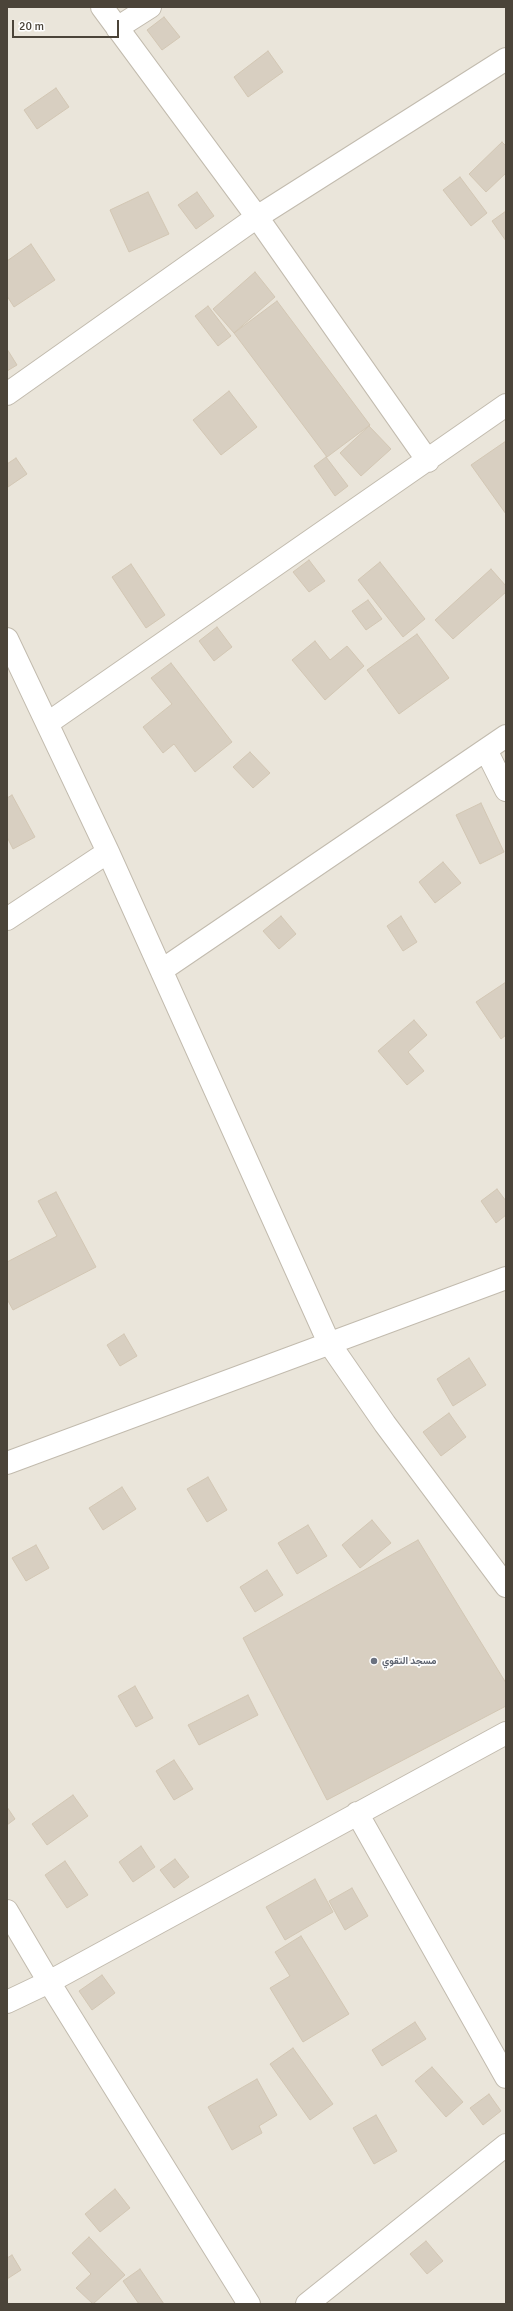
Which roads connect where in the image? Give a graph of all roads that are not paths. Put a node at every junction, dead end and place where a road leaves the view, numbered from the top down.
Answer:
1 (102, 7) edge
2 (150, 7) edge
3 (117, 28) junction
4 (506, 59) edge
5 (256, 217) junction
6 (7, 394) edge
7 (506, 405) edge
8 (428, 461) junction
9 (7, 639) edge
10 (48, 723) junction
11 (506, 736) edge
12 (486, 750) junction
13 (506, 790) edge
14 (108, 852) junction
15 (7, 919) edge
16 (162, 970) junction
17 (506, 1278) edge
18 (329, 1344) junction
19 (7, 1463) edge
20 (506, 1586) edge
21 (506, 1733) edge
22 (357, 1813) junction
23 (7, 1911) edge
24 (49, 1982) junction
25 (7, 2002) edge
26 (506, 2077) edge
27 (506, 2145) edge
28 (249, 2304) edge
29 (307, 2304) edge

1 - 3 street
2 - 3 street
3 - 5 street
4 - 5 street
5 - 6 street
5 - 8 street
7 - 8 street
8 - 10 street
9 - 10 street
10 - 14 street
11 - 12 street
12 - 13 street
12 - 16 street
14 - 15 street
14 - 16 street
16 - 18 street
17 - 18 street
18 - 19 street
18 - 20 street
21 - 22 street
22 - 24 street
22 - 26 street
23 - 24 street
24 - 25 street
24 - 28 street
27 - 29 street

